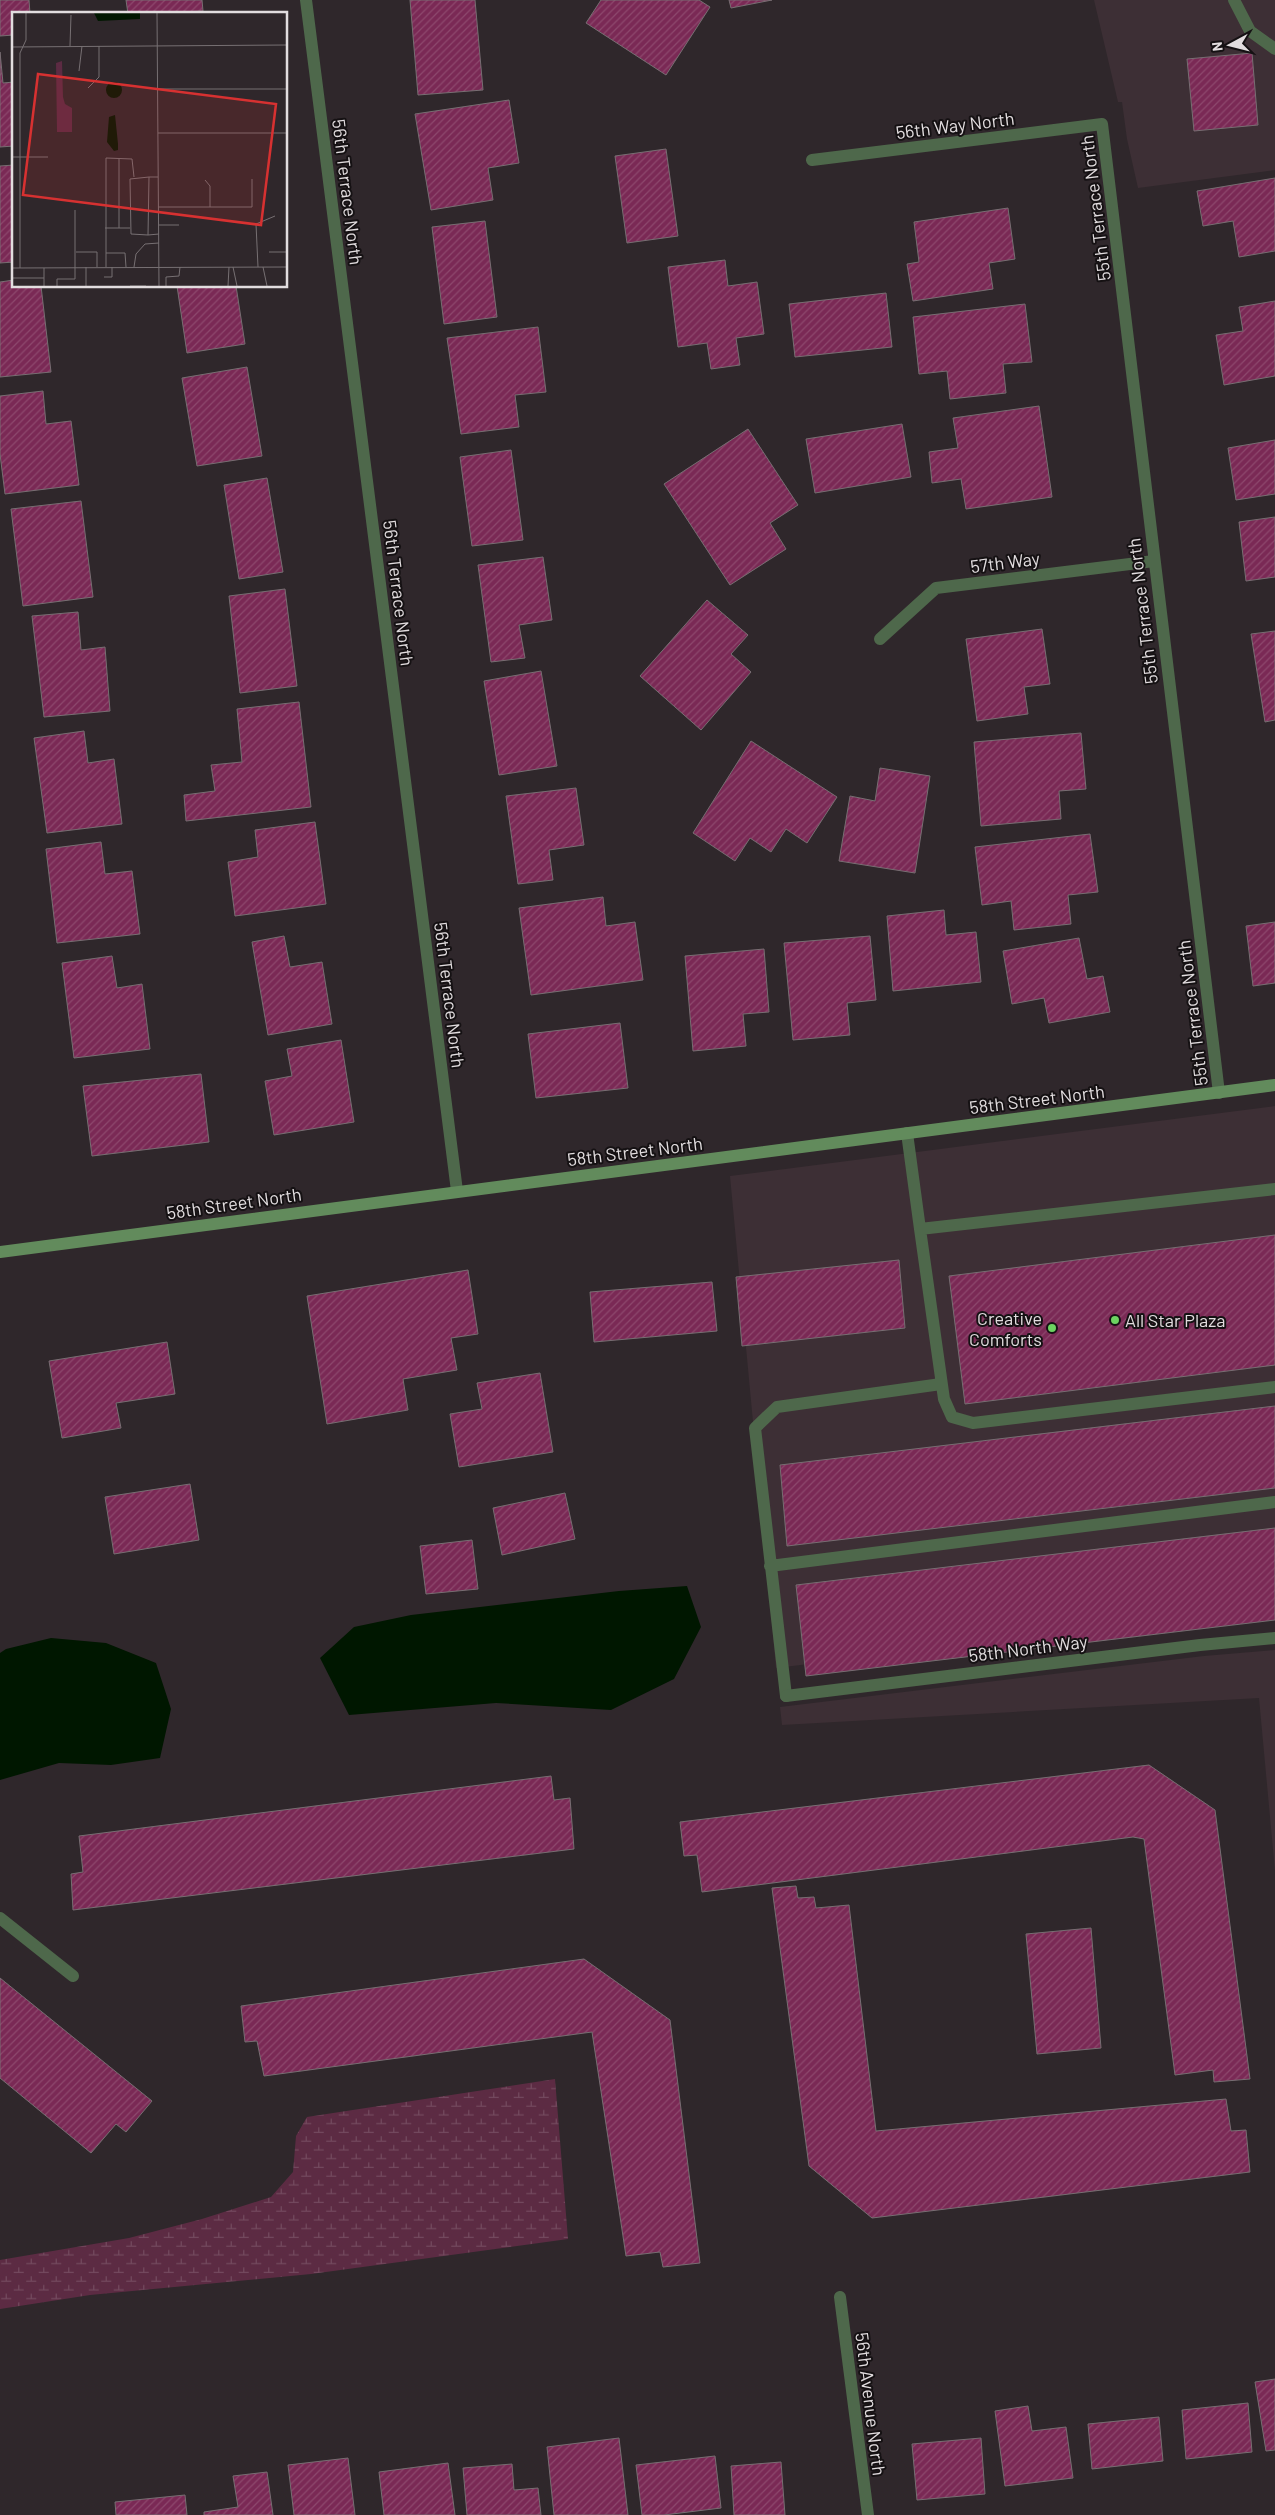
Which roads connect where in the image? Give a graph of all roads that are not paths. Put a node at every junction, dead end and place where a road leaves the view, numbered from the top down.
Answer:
1 (306, 0) edge
2 (1234, 0) edge
3 (1275, 49) edge
4 (1102, 124) joint
5 (812, 160) dead end
6 (1154, 561) junction
7 (880, 639) dead end
8 (1275, 1085) edge
9 (1219, 1093) junction
10 (907, 1133) junction
11 (1275, 1189) edge
12 (457, 1191) junction
13 (920, 1228) junction
14 (0, 1252) edge
15 (941, 1384) junction
16 (1275, 1387) edge
17 (1275, 1502) edge
18 (770, 1566) junction
19 (1275, 1638) edge
20 (0, 1918) edge
21 (74, 1976) dead end
22 (840, 2297) dead end
23 (868, 2515) edge

1 - 12 street, 56th Terrace North
2 - 3 street
4 - 5 street, 56th Way North
4 - 6 street, 55th Terrace North
6 - 7 street, 57th Way
6 - 9 street, 55th Terrace North
8 - 9 street, 58th Street North
9 - 10 street, 58th Street North
10 - 12 street, 58th Street North
10 - 13 street
11 - 13 street
12 - 14 street, 58th Street North
13 - 15 street
15 - 16 street
15 - 18 street
17 - 18 street
18 - 19 street, 58th North Way
20 - 21 street
22 - 23 street, 56th Avenue North

